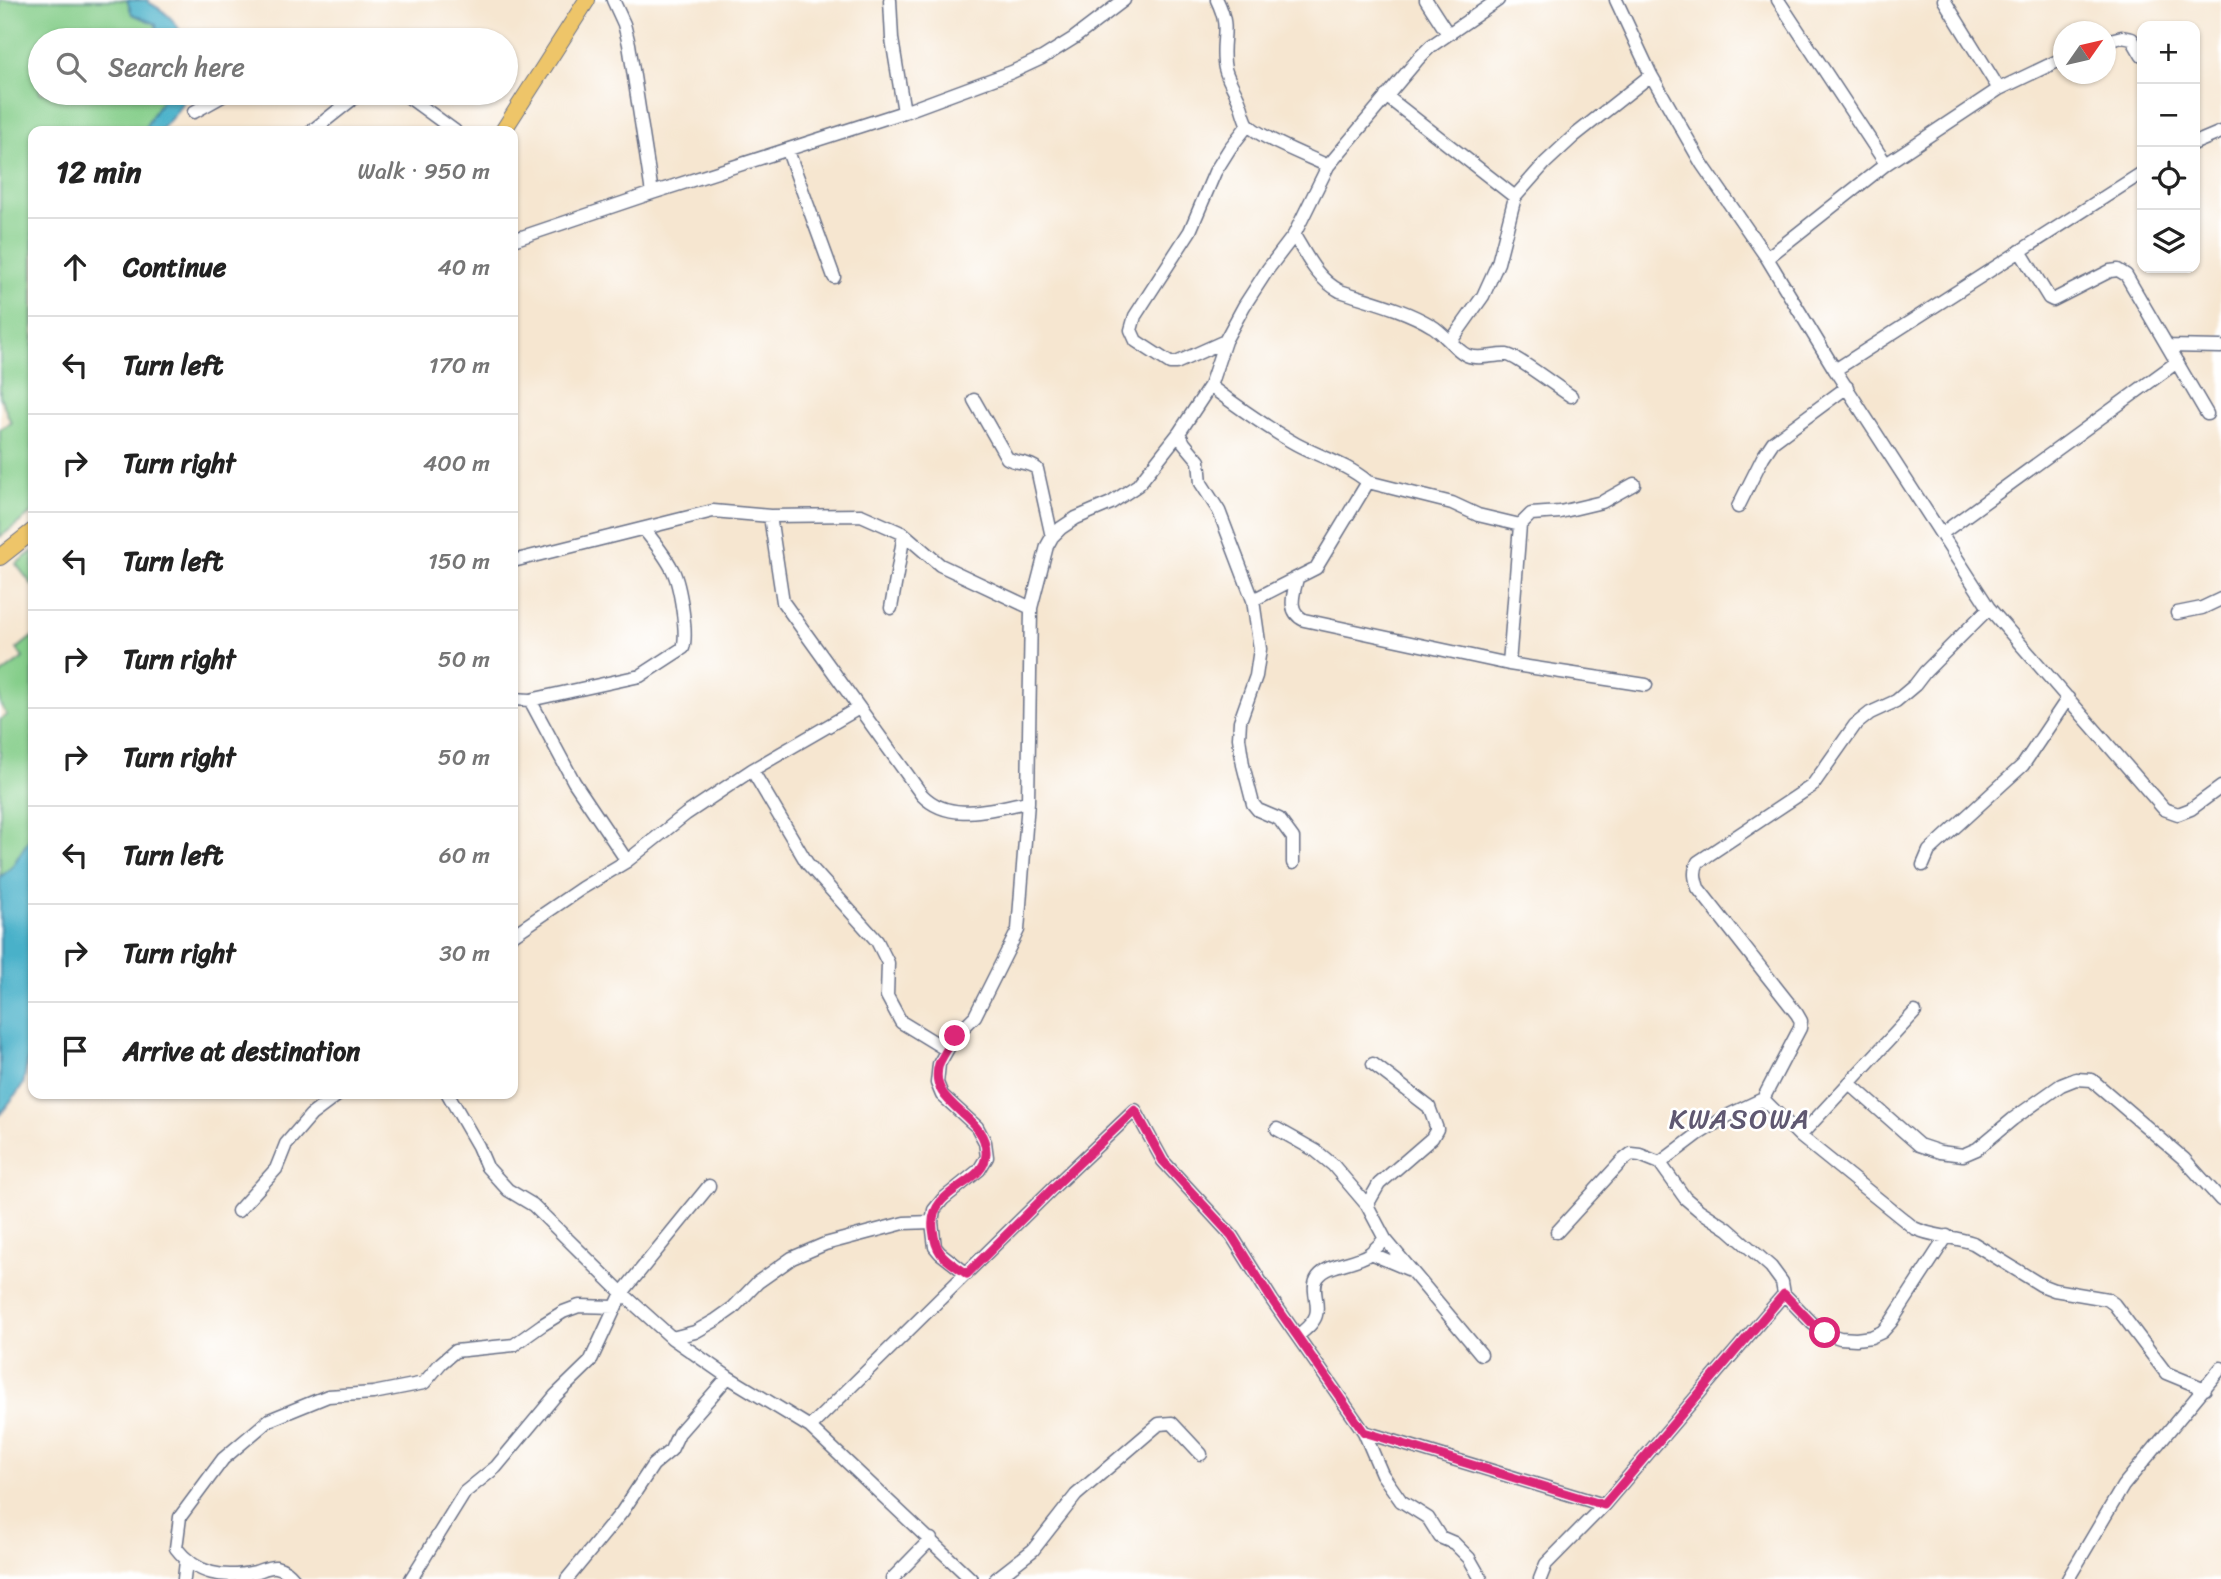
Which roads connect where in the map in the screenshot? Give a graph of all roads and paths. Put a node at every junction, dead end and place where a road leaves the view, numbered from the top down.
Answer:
1 (587, 0) edge
2 (613, 0) edge
3 (890, 0) edge
4 (1124, 0) edge
5 (1217, 0) edge
6 (1426, 0) edge
7 (1498, 0) edge
8 (1616, 0) edge
9 (1778, 0) edge
10 (1944, 0) edge
11 (1448, 34) junction
12 (2116, 38) edge
13 (2137, 47) edge
14 (2053, 63) edge
15 (1651, 75) junction
16 (1999, 89) junction
17 (1386, 96) junction
18 (207, 105) edge
19 (345, 105) edge
20 (419, 105) edge
21 (904, 111) junction
22 (194, 112) dead end
23 (1248, 125) junction
24 (318, 126) edge
25 (448, 126) edge
26 (506, 126) edge
27 (2221, 132) edge
28 (2200, 141) edge
29 (788, 150) junction
30 (1886, 164) junction
31 (1328, 166) junction
32 (2137, 176) edge
33 (652, 193) junction
34 (1515, 197) junction
35 (1294, 235) junction
36 (518, 238) edge
37 (2020, 251) junction
38 (1767, 258) junction
39 (834, 277) dead end
40 (1225, 341) junction
41 (1451, 341) junction
42 (2168, 346) junction
43 (2221, 347) edge
44 (2177, 362) junction
45 (1835, 370) junction
46 (1210, 386) junction
47 (1847, 387) junction
48 (1571, 396) dead end
49 (974, 400) dead end
50 (2207, 414) dead end
51 (1179, 433) junction
52 (1368, 482) junction
53 (1634, 484) dead end
54 (1738, 507) dead end
55 (770, 516) junction
56 (1520, 525) junction
57 (644, 529) junction
58 (904, 534) junction
59 (1941, 534) junction
60 (28, 535) edge
61 (1052, 537) junction
62 (0, 557) edge
63 (518, 560) edge
64 (1297, 578) junction
65 (2221, 599) edge
66 (1253, 600) junction
67 (891, 608) dead end
68 (1031, 608) junction
69 (1989, 608) junction
70 (2176, 613) dead end
71 (1509, 664) junction
72 (1646, 685) dead end
73 (2068, 698) junction
74 (518, 699) edge
75 (530, 700) junction
76 (859, 708) junction
77 (752, 770) junction
78 (2221, 787) edge
79 (1028, 802) junction
80 (628, 861) junction
81 (1293, 863) dead end
82 (1923, 865) dead end
83 (518, 928) edge
84 (1915, 1012) dead end
85 (947, 1051) junction
86 (1373, 1064) dead end
87 (1849, 1083) junction
88 (332, 1099) edge
89 (451, 1099) edge
90 (1763, 1100) junction
91 (1277, 1129) dead end
92 (1800, 1136) junction
93 (1660, 1163) junction
94 (709, 1186) dead end
95 (2221, 1200) edge
96 (1367, 1205) junction
97 (238, 1211) dead end
98 (932, 1222) junction
99 (1557, 1232) dead end
100 (1947, 1237) junction
101 (1385, 1239) junction
102 (1370, 1253) junction
103 (1410, 1270) junction
104 (967, 1274) junction
105 (622, 1293) junction
106 (1784, 1294) junction
107 (615, 1307) junction
108 (1298, 1336) junction
109 (672, 1338) junction
110 (1481, 1354) dead end
111 (2221, 1368) edge
112 (728, 1377) junction
113 (2205, 1389) junction
114 (810, 1427) junction
115 (1364, 1432) junction
116 (1201, 1454) dead end
117 (1604, 1505) junction
118 (931, 1539) junction
119 (186, 1561) junction
120 (184, 1579) edge
121 (294, 1579) edge
122 (411, 1579) edge
123 (567, 1579) edge
124 (892, 1579) edge
125 (971, 1579) edge
126 (996, 1579) edge
127 (1481, 1579) edge
128 (1540, 1579) edge
129 (2068, 1579) edge

1 - 26 main road
2 - 33 street
3 - 21 street
4 - 21 street
5 - 23 street
6 - 11 street
7 - 11 street
8 - 15 street
9 - 30 street
10 - 16 street
11 - 17 street
12 - 13 street
14 - 16 street
15 - 34 street
15 - 38 street
16 - 30 street
17 - 31 street
17 - 34 street
18 - 22 street
19 - 24 street
20 - 25 street
21 - 29 street
23 - 31 street
23 - 40 street
27 - 28 street
29 - 33 street
29 - 39 street
30 - 38 street
31 - 35 street
32 - 37 street
33 - 36 street
34 - 41 street
35 - 40 street
35 - 41 street
37 - 42 street
37 - 45 street
38 - 45 street
40 - 46 street
41 - 48 street
42 - 43 street
42 - 44 street
44 - 50 street
44 - 59 street
45 - 47 street
46 - 51 street
46 - 52 street
47 - 54 street
47 - 59 street
49 - 61 street
51 - 61 street
51 - 66 street
52 - 56 street
52 - 64 street
53 - 56 street
55 - 57 street
55 - 58 street
55 - 76 street
56 - 71 street
57 - 63 street
57 - 75 street
58 - 67 street
58 - 68 street
59 - 69 street
60 - 62 main road
61 - 68 street
64 - 66 street
64 - 71 street
65 - 70 street
66 - 81 street
68 - 79 street
69 - 73 street
69 - 90 street
71 - 72 street
73 - 78 street
73 - 82 street
74 - 75 street
75 - 80 street
76 - 77 street
76 - 79 street
77 - 80 street
77 - 85 street
79 - 85 street
80 - 83 street
84 - 87 street
85 - 98 street
86 - 96 street
87 - 92 street
87 - 95 street
88 - 97 street
89 - 105 street
90 - 92 street
90 - 93 street
91 - 96 street
92 - 100 street
93 - 99 street
93 - 106 street
94 - 105 street
96 - 101 street
98 - 104 street
98 - 109 street
100 - 106 street
100 - 113 street
101 - 102 street
101 - 103 street
102 - 103 street
102 - 108 street
103 - 110 street
104 - 108 street
104 - 114 street
105 - 107 street
105 - 109 street
106 - 117 street
107 - 119 street
107 - 122 street
108 - 115 street
109 - 112 street
111 - 113 street
112 - 114 street
112 - 123 street
113 - 129 street
114 - 118 street
115 - 117 street
115 - 127 street
116 - 126 street
117 - 128 street
118 - 124 street
118 - 125 street
119 - 120 street
119 - 121 street

